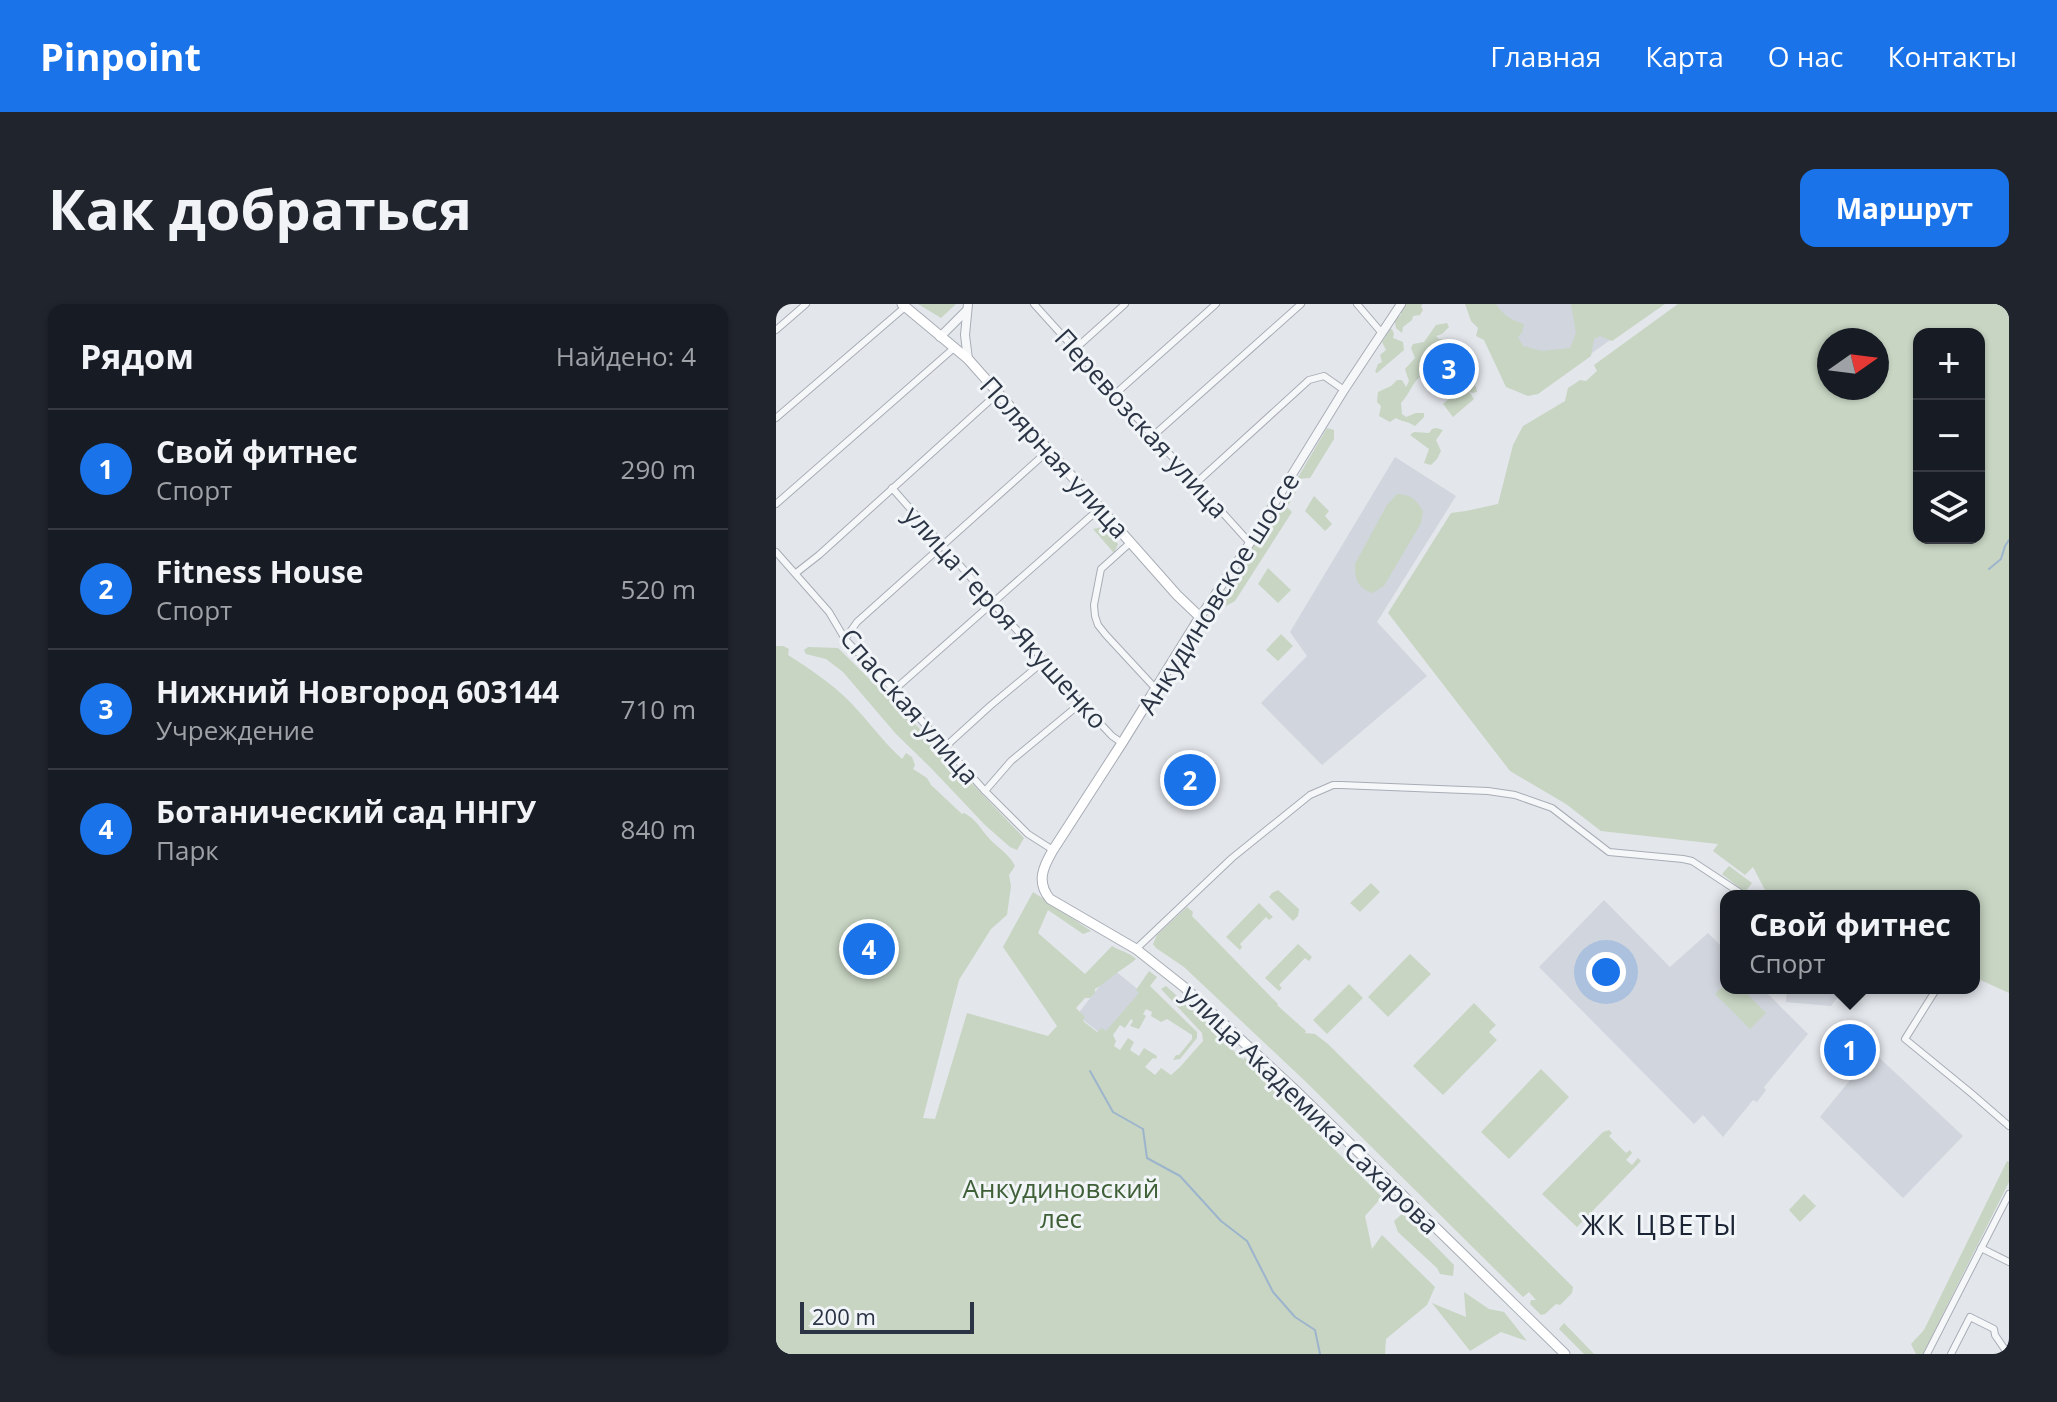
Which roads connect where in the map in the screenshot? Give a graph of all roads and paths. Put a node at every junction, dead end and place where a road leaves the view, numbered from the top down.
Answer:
1 (806, 304) edge
2 (1034, 304) edge
3 (1125, 304) edge
4 (1216, 304) edge
5 (1301, 304) edge
6 (1357, 304) edge
7 (1401, 304) edge
8 (904, 305) edge
9 (968, 307) edge
10 (776, 330) edge
11 (1381, 332) junction
12 (940, 337) junction
13 (954, 348) junction
14 (1075, 349) junction
15 (968, 359) junction
16 (1344, 390) junction
17 (998, 393) junction
18 (1114, 395) junction
19 (776, 418) edge
20 (1154, 435) junction
21 (1049, 450) junction
22 (1196, 483) junction
23 (892, 488) junction
24 (776, 504) edge
25 (1100, 508) junction
26 (1131, 542) junction
27 (1250, 543) junction
28 (943, 546) junction
29 (776, 552) edge
30 (796, 573) junction
31 (993, 602) junction
32 (1200, 617) junction
33 (845, 639) junction
34 (1044, 661) junction
35 (1156, 689) junction
36 (894, 690) junction
37 (1081, 703) junction
38 (1122, 743) junction
39 (945, 747) junction
40 (985, 791) junction
41 (1053, 850) junction
42 (1041, 885) joint
43 (1736, 890) edge
44 (1136, 949) junction
45 (1933, 994) edge
46 (2009, 1126) edge
47 (2009, 1194) edge
48 (1981, 1248) junction
49 (2009, 1262) edge
50 (2008, 1349) edge
51 (1565, 1354) edge
52 (1927, 1354) edge
53 (1951, 1354) edge

1 - 10 street
2 - 14 street, Перевозская улица
3 - 14 street
4 - 18 street
5 - 20 street
6 - 11 street
7 - 11 street, Анкудиновское шоссе
8 - 12 main road, Полярная улица
8 - 19 street
9 - 12 street
9 - 15 street
11 - 16 street, Анкудиновское шоссе
12 - 13 main road, Полярная улица
13 - 15 main road, Полярная улица
13 - 24 street
14 - 18 street, Перевозская улица
15 - 17 main road, Полярная улица
16 - 22 street
16 - 27 street, Анкудиновское шоссе
17 - 21 main road, Полярная улица
17 - 23 street
18 - 20 street, Перевозская улица
20 - 22 street, Перевозская улица
21 - 25 main road, Полярная улица
21 - 28 street
22 - 27 street, Перевозская улица
23 - 28 street, улица Героя Якушенко
23 - 30 street
25 - 26 main road, Полярная улица
25 - 31 street
26 - 32 main road, Полярная улица
26 - 35 street
27 - 32 street, Анкудиновское шоссе
28 - 31 street, улица Героя Якушенко
28 - 33 street
29 - 30 street, Спасская улица
30 - 33 street, Спасская улица
31 - 34 street, улица Героя Якушенко
31 - 36 street
32 - 35 main road, Анкудиновское шоссе
33 - 36 street, Спасская улица
34 - 37 street, улица Героя Якушенко
34 - 39 street
35 - 38 main road, Анкудиновское шоссе
36 - 39 street, Спасская улица
37 - 38 street, улица Героя Якушенко
37 - 40 street
38 - 41 main road, Анкудиновское шоссе
39 - 40 street, Спасская улица
40 - 41 street, Спасская улица
41 - 42 main road, Анкудиновское шоссе
42 - 44 main road, улица Академика Сахарова
43 - 44 street
44 - 51 main road, улица Академика Сахарова
45 - 46 street
47 - 48 street
48 - 49 street
48 - 52 street
50 - 53 street

